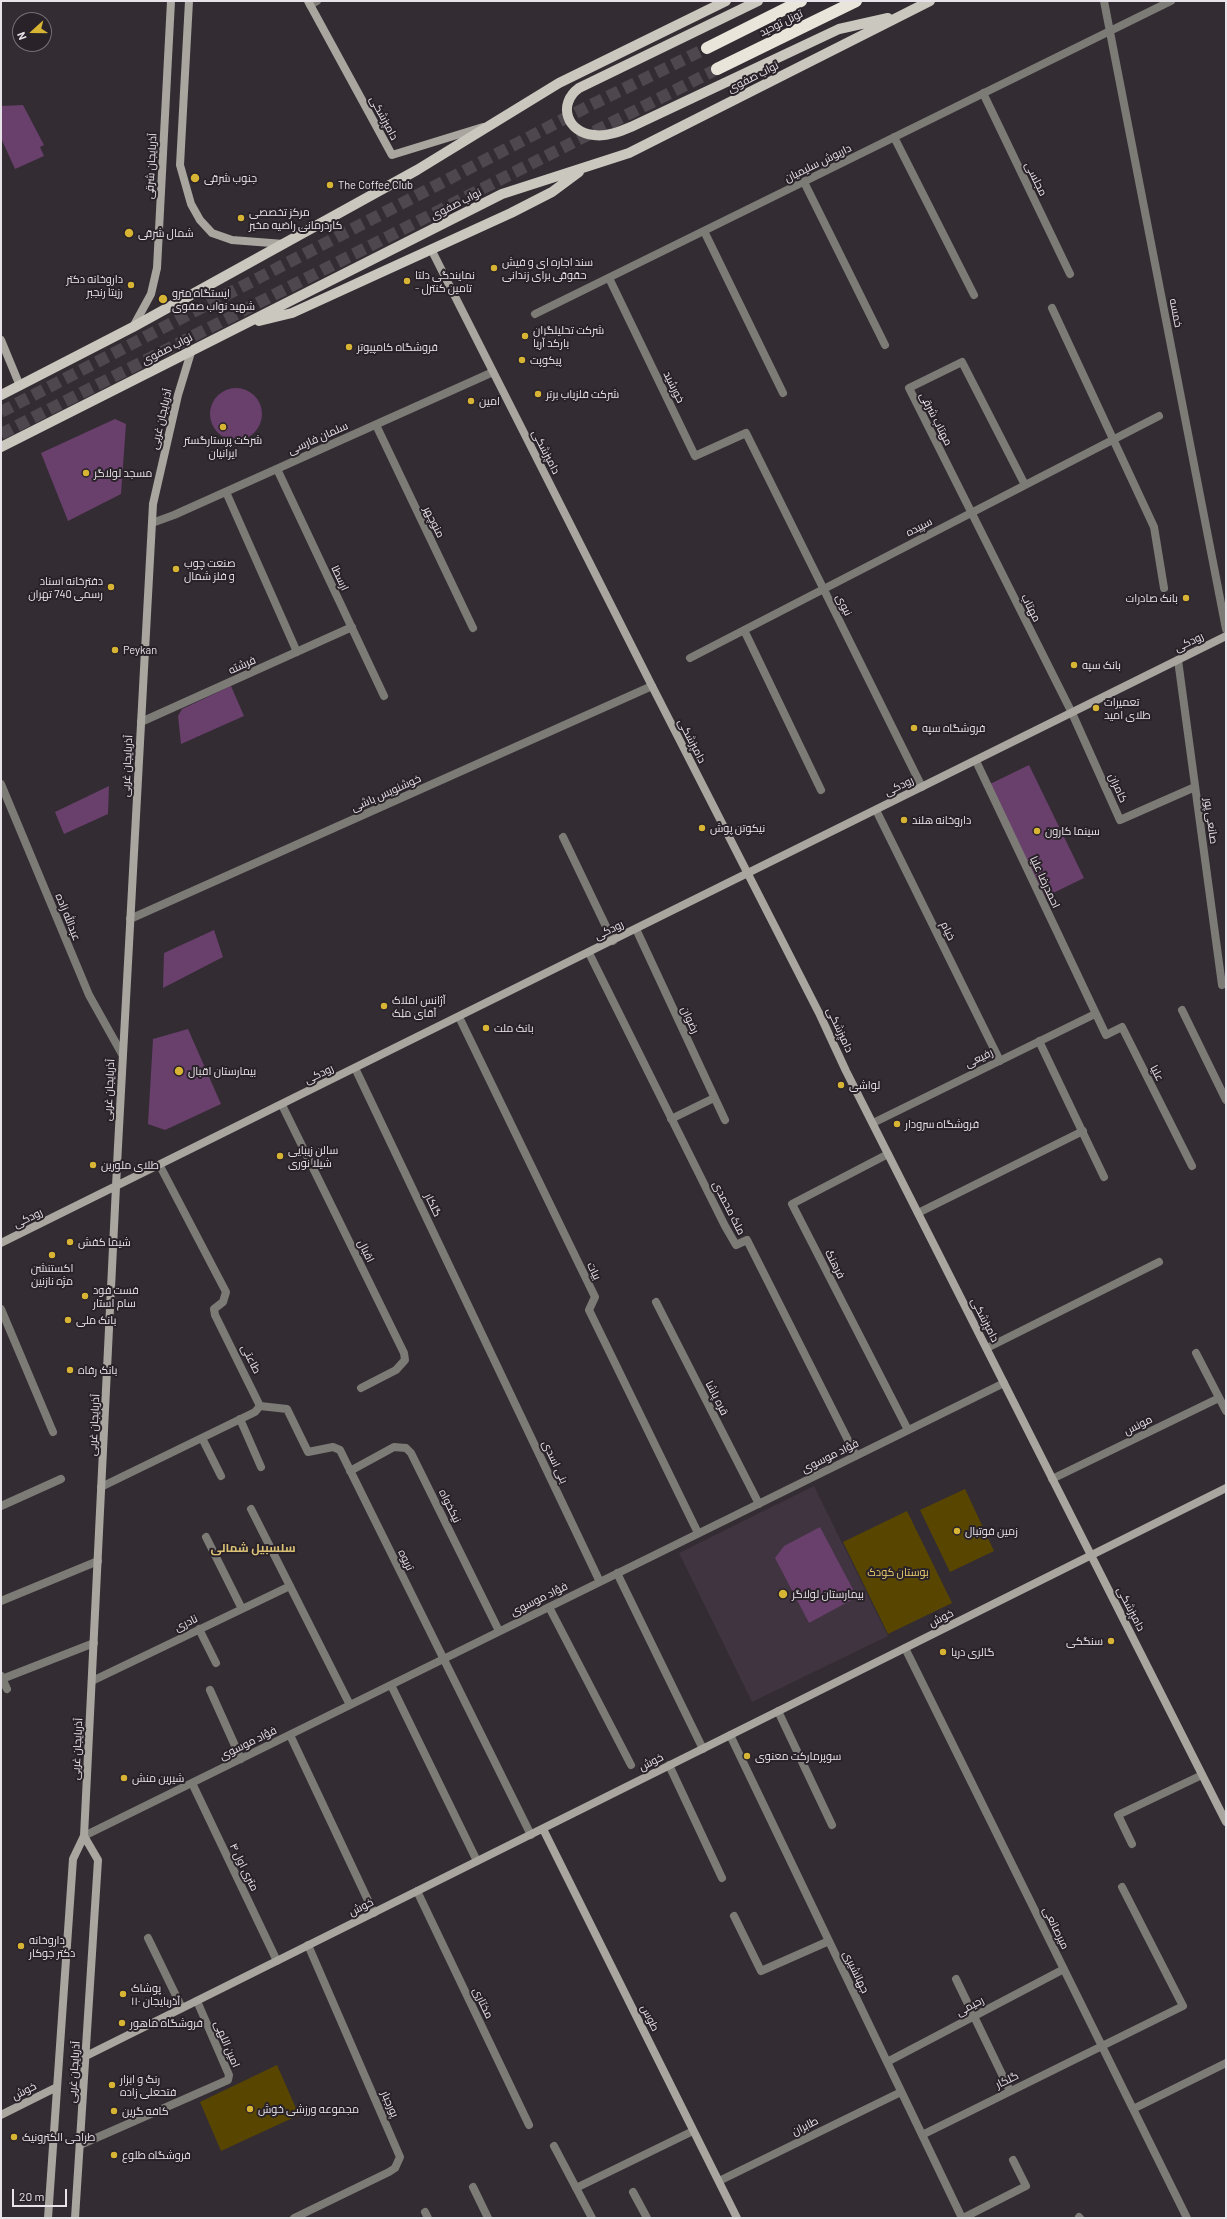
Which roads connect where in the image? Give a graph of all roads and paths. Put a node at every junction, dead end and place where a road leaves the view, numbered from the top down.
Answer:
1 (171, 1) edge
2 (189, 1) edge
3 (726, 1) edge
4 (758, 1) edge
5 (801, 1) edge
6 (856, 1) edge
7 (930, 1) edge
8 (1104, 1) edge
9 (1171, 1) edge
10 (312, 2) edge
11 (900, 16) junction
12 (1110, 31) junction
13 (707, 48) tunnel mouth
14 (717, 69) tunnel mouth
15 (983, 93) junction
16 (490, 124) junction
17 (894, 137) junction
18 (584, 167) junction
19 (804, 182) junction
20 (704, 231) junction
21 (285, 244) junction
22 (431, 249) junction
23 (1070, 274) dead end
24 (609, 278) junction
25 (974, 295) dead end
26 (1052, 308) dead end
27 (535, 314) dead end
28 (244, 325) junction
29 (133, 327) junction
30 (1, 340) edge
31 (885, 345) dead end
32 (192, 350) junction
33 (493, 372) junction
34 (20, 386) junction
35 (783, 393) dead end
36 (1, 395) edge
37 (1159, 416) dead end
38 (376, 425) junction
39 (746, 433) joint
40 (1112, 440) junction
41 (1, 447) edge
42 (277, 469) junction
43 (1025, 485) junction
44 (226, 492) junction
45 (971, 513) junction
46 (152, 523) junction
47 (1164, 588) dead end
48 (824, 589) junction
49 (352, 627) junction
50 (473, 628) dead end
51 (1226, 629) edge
52 (744, 630) junction
53 (1226, 636) edge
54 (297, 652) junction
55 (690, 658) dead end
56 (1178, 660) junction
57 (652, 686) junction
58 (384, 696) dead end
59 (1072, 713) junction
60 (141, 722) junction
61 (976, 761) junction
62 (1, 784) edge
63 (922, 787) junction
64 (1195, 787) junction
65 (821, 790) dead end
66 (876, 810) junction
67 (563, 837) dead end
68 (747, 874) junction
69 (130, 919) junction
70 (636, 929) junction
71 (613, 941) junction
72 (589, 953) junction
73 (1222, 985) dead end
74 (1182, 1010) dead end
75 (1095, 1014) junction
76 (459, 1017) junction
77 (1039, 1042) junction
78 (122, 1054) junction
79 (1000, 1061) junction
80 (355, 1068) junction
81 (714, 1098) junction
82 (1226, 1100) edge
83 (282, 1105) junction
84 (671, 1119) junction
85 (725, 1120) dead end
86 (873, 1123) junction
87 (1083, 1130) junction
88 (888, 1154) junction
89 (160, 1166) junction
90 (1192, 1166) dead end
91 (1104, 1177) dead end
92 (116, 1187) junction
93 (918, 1214) junction
94 (1, 1243) edge
95 (1159, 1262) dead end
96 (656, 1302) dead end
97 (1, 1309) edge
98 (987, 1348) junction
99 (490, 1351) joint
100 (1196, 1353) dead end
101 (1004, 1382) junction
102 (361, 1388) dead end
103 (1219, 1398) junction
104 (260, 1406) junction
105 (1226, 1412) edge
106 (240, 1419) junction
107 (908, 1430) junction
108 (53, 1432) dead end
109 (202, 1438) junction
110 (856, 1456) junction
111 (261, 1467) dead end
112 (350, 1471) junction
113 (221, 1476) dead end
114 (61, 1479) dead end
115 (1052, 1479) junction
116 (101, 1487) junction
117 (1226, 1488) edge
118 (759, 1504) junction
119 (1, 1506) edge
120 (251, 1509) dead end
121 (698, 1533) junction
122 (206, 1537) dead end
123 (1092, 1555) junction
124 (98, 1561) junction
125 (617, 1573) junction
126 (600, 1582) junction
127 (290, 1586) junction
128 (1, 1601) edge
129 (549, 1607) junction
130 (242, 1609) junction
131 (199, 1629) junction
132 (499, 1631) junction
133 (94, 1643) junction
134 (905, 1648) junction
135 (443, 1659) junction
136 (216, 1663) dead end
137 (2, 1677) edge
138 (92, 1681) junction
139 (391, 1685) junction
140 (7, 1689) dead end
141 (210, 1690) dead end
142 (350, 1705) junction
143 (778, 1711) junction
144 (290, 1735) junction
145 (730, 1735) junction
146 (703, 1749) junction
147 (241, 1759) junction
148 (631, 1765) dead end
149 (669, 1766) junction
150 (1202, 1775) junction
151 (192, 1783) junction
152 (1226, 1822) edge
153 (832, 1826) dead end
154 (543, 1828) junction
155 (530, 1835) junction
156 (84, 1836) junction
157 (1132, 1844) dead end
158 (477, 1861) junction
159 (722, 1878) dead end
160 (1122, 1887) dead end
161 (417, 1891) junction
162 (374, 1913) junction
163 (734, 1916) dead end
164 (148, 1938) dead end
165 (829, 1942) junction
166 (308, 1946) junction
167 (277, 1961) junction
168 (1064, 1969) junction
169 (956, 1980) dead end
170 (197, 2001) junction
171 (182, 2008) junction
172 (974, 2016) junction
173 (1101, 2045) junction
174 (86, 2056) junction
175 (887, 2062) junction
176 (1226, 2063) edge
177 (57, 2087) junction
178 (1010, 2091) junction
179 (901, 2092) junction
180 (1133, 2109) junction
181 (1, 2115) edge
182 (529, 2125) dead end
183 (693, 2131) junction
184 (922, 2135) junction
185 (80, 2145) junction
186 (554, 2146) dead end
187 (1013, 2160) dead end
188 (718, 2181) junction
189 (472, 2187) dead end
190 (576, 2188) junction
191 (633, 2192) dead end
192 (48, 2218) edge
193 (75, 2218) edge
194 (294, 2218) edge
195 (488, 2218) edge
196 (592, 2218) edge
197 (647, 2218) edge
198 (737, 2218) edge
199 (962, 2218) edge
200 (1187, 2218) edge

1 - 29 main road, آذربایجان شرقی
2 - 21 main road
3 - 16 main road
4 - 11 main road
5 - 13 highway, تونل توحید
6 - 14 highway, تونل توحید
7 - 11 main road, نواب صفوی
8 - 12 street, خمسه
9 - 12 street, داریوش سلیمیان
10 - 16 main road, دامپزشکی
11 - 18 main road, نواب صفوی
12 - 15 street, داریوش سلیمیان
12 - 51 street, خمسه
15 - 17 street, داریوش سلیمیان
15 - 23 street, مجلسی
16 - 21 main road
17 - 19 street, داریوش سلیمیان
17 - 25 street
18 - 22 main road
18 - 28 main road, نواب صفوی
19 - 20 street, داریوش سلیمیان
19 - 31 street
20 - 24 street, داریوش سلیمیان
20 - 35 street
21 - 29 main road
22 - 28 main road
22 - 33 main road, دامپزشکی
24 - 27 street, داریوش سلیمیان
24 - 39 street, خورشید
26 - 40 street
28 - 32 main road, نواب صفوی
29 - 34 main road
30 - 34 main road
32 - 41 main road, نواب صفوی
32 - 46 main road, آذربایجان غربی
33 - 38 street, سلمان فارسی
33 - 57 main road, دامپزشکی
34 - 36 main road
37 - 40 street, سپیده
38 - 42 street, سلمان فارسی
38 - 50 street, منوچهر
39 - 48 street, نبوی
40 - 43 street, سپیده
40 - 47 street
42 - 44 street, سلمان فارسی
42 - 49 street, ارسطا
43 - 45 street, سپیده
43 - 45 street, مهتاب شرقی
44 - 46 street, سلمان فارسی
44 - 54 street
45 - 48 street, سپیده
45 - 59 street, مهتاب
46 - 60 main road, آذربایجان غربی
48 - 52 street, سپیده
48 - 63 street, نبوی
49 - 54 street, فرشته
49 - 58 street, ارسطا
52 - 55 street, سپیده
52 - 65 street
53 - 56 main road, رودکی
54 - 60 street, فرشته
56 - 59 main road, رودکی
56 - 64 street, صانعی پور
57 - 68 main road, دامپزشکی
57 - 69 street, خوشنویس باشی
59 - 61 main road, رودکی
59 - 64 street, کامران
60 - 69 main road, آذربایجان غربی
61 - 63 main road, رودکی
61 - 75 street, احمدرضا علیا
62 - 78 street, عبدالله زاده
63 - 66 main road, رودکی
64 - 73 street, صانعی پور
66 - 68 main road, رودکی
66 - 79 street, خیام
67 - 71 street
68 - 70 main road, رودکی
68 - 86 main road, دامپزشکی
69 - 78 main road, آذربایجان غربی
70 - 71 main road, رودکی
70 - 81 street, رضوان
71 - 72 main road, رودکی
72 - 76 main road, رودکی
72 - 84 street, ملک محمدی
74 - 82 street
75 - 77 street, رفیعی
75 - 90 street, علیا
76 - 80 main road, رودکی
76 - 121 street, بیات
77 - 79 street, رفیعی
77 - 87 street
78 - 92 main road, آذربایجان غربی
79 - 86 street, رفیعی
80 - 83 main road, رودکی
80 - 99 street, گلکار
81 - 84 street
81 - 85 street, رضوان
83 - 89 main road, رودکی
83 - 102 street, اقبال
84 - 110 street, ملک محمدی
86 - 88 main road, دامپزشکی
87 - 91 street
87 - 93 street
88 - 93 main road, دامپزشکی
88 - 107 street, فرهنگ
89 - 92 main road, رودکی
89 - 104 street, طاعتی
92 - 94 main road, رودکی
92 - 116 main road, آذربایجان غربی
93 - 98 main road, دامپزشکی
95 - 98 street
96 - 118 street, قره پاشا
97 - 108 street
98 - 101 main road, دامپزشکی
99 - 126 street, بنی اسدی
100 - 103 street
101 - 107 street, فؤاد موسوی
101 - 115 main road, دامپزشکی
103 - 105 street
103 - 115 street, مونس
104 - 106 street
104 - 112 street, تریوه
106 - 109 street
106 - 111 street
107 - 110 street, فؤاد موسوی
109 - 113 street
109 - 116 street
110 - 118 street, فؤاد موسوی
112 - 132 street, نیکخواه
112 - 135 street, تریوه
114 - 119 street
115 - 123 main road, دامپزشکی
116 - 124 main road, آذربایجان غربی
117 - 123 main road, خوش
118 - 121 street, فؤاد موسوی
120 - 127 street
121 - 125 street, فؤاد موسوی
122 - 130 street
123 - 134 main road, خوش
123 - 150 main road, دامپزشکی
124 - 128 street
124 - 133 main road, آذربایجان غربی
125 - 126 street, فؤاد موسوی
125 - 146 street
126 - 129 street, فؤاد موسوی
127 - 130 street, نادری
127 - 142 street
129 - 132 street, فؤاد موسوی
129 - 148 street
130 - 131 street, نادری
131 - 136 street
131 - 138 street, نادری
132 - 135 street, فؤاد موسوی
133 - 137 street
133 - 138 main road, آذربایجان غربی
134 - 143 main road, خوش
134 - 168 street, میرصانعی
135 - 139 street, فؤاد موسوی
135 - 155 street, تریوه
137 - 140 street
138 - 156 main road, آذربایجان غربی
139 - 142 street, فؤاد موسوی
139 - 158 street
141 - 147 street
142 - 144 street, فؤاد موسوی
143 - 145 main road, خوش
143 - 153 street
144 - 147 street, فؤاد موسوی
144 - 162 street
145 - 146 main road, خوش
145 - 165 street, جهانشیری
146 - 149 main road, خوش
147 - 151 street, فؤاد موسوی
149 - 154 main road, خوش
149 - 159 street
150 - 152 main road, دامپزشکی
150 - 157 street
151 - 156 street, فؤاد موسوی
151 - 167 street, ۴ متری اول
154 - 155 main road, خوش
154 - 183 main road, طوس
155 - 158 main road, خوش
156 - 174 main road, آذربایجان غربی
156 - 177 main road, آذربایجان غربی
158 - 161 main road, خوش
160 - 173 street, گلکار
161 - 162 main road, خوش
161 - 182 street, مختاری
162 - 166 main road, خوش
163 - 165 street
164 - 171 street
165 - 175 street, جهانشیری
166 - 167 main road, خوش
166 - 194 street, پورجبار
167 - 170 main road, خوش
168 - 172 street, رحیمی
168 - 173 street, میرصانعی
169 - 172 street
170 - 171 main road, خوش
170 - 185 street, امین اللهی
171 - 174 main road, خوش
172 - 175 street, رحیمی
172 - 178 street
173 - 178 street, گلکار
173 - 180 street, میرصانعی
174 - 185 main road, آذربایجان غربی
175 - 179 street, جهانشیری
176 - 180 street
177 - 181 main road, خوش
177 - 192 main road, آذربایجان غربی
178 - 184 street, گلکار
179 - 184 street, جهانشیری
179 - 188 street, طابران
180 - 200 street, میرصانعی
183 - 188 main road, طوس
183 - 190 street
184 - 199 street, جهانشیری
185 - 193 main road, آذربایجان غربی
186 - 190 street
187 - 199 street
188 - 198 main road, طوس
189 - 195 street
190 - 196 street
191 - 197 street

